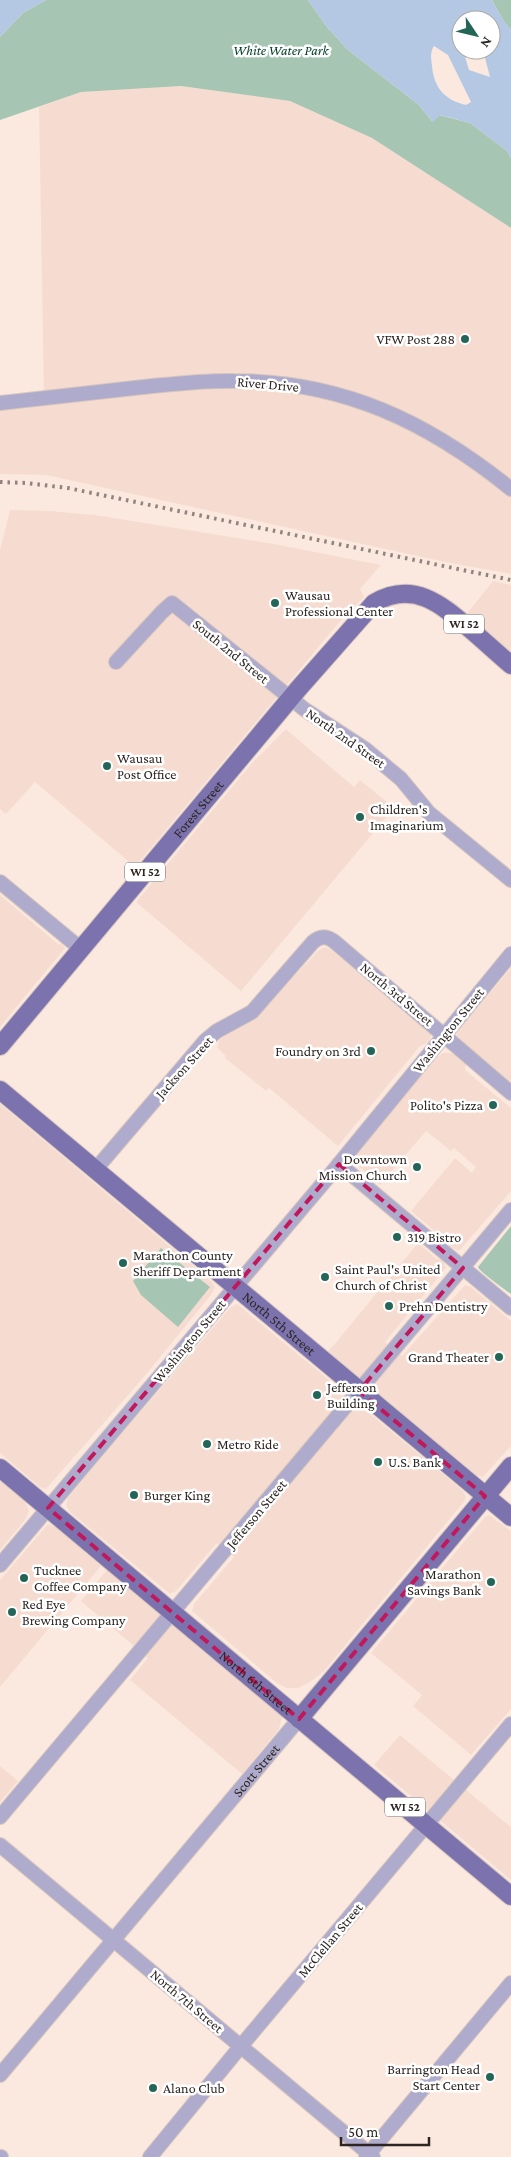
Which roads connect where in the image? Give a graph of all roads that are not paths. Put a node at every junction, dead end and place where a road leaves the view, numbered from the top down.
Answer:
1 (0, 403) edge
2 (511, 489) edge
3 (116, 662) dead end
4 (511, 665) edge
5 (290, 698) junction
6 (511, 880) edge
7 (0, 882) edge
8 (326, 937) joint
9 (81, 949) junction
10 (511, 954) edge
11 (443, 1036) junction
12 (0, 1046) edge
13 (0, 1090) edge
14 (511, 1093) edge
15 (339, 1164) junction
16 (95, 1170) junction
17 (511, 1210) edge
18 (463, 1268) junction
19 (234, 1287) junction
20 (511, 1308) edge
21 (359, 1391) junction
22 (511, 1466) edge
23 (0, 1468) edge
24 (486, 1496) junction
25 (48, 1508) junction
26 (511, 1518) edge
27 (0, 1565) edge
28 (174, 1612) junction
29 (299, 1719) junction
30 (511, 1724) edge
31 (0, 1817) edge
32 (427, 1825) junction
33 (0, 1845) edge
34 (511, 1896) edge
35 (114, 1939) junction
36 (511, 1983) edge
37 (241, 2046) junction
38 (0, 2075) edge
39 (369, 2156) edge
40 (150, 2157) edge

1 - 2 street, River Drive
3 - 5 street, South 2nd Street
4 - 5 main road, Forest Street / WI 52
5 - 6 street, North 2nd Street
5 - 9 main road, Forest Street / WI 52
7 - 9 street
8 - 11 street, North 3rd Street
8 - 16 street, Jackson Street
9 - 12 main road, Forest Street / WI 52
10 - 11 street, Washington Street
11 - 14 street, North 3rd Street
11 - 15 street, Washington Street
13 - 16 main road, North 5th Street
15 - 18 street
15 - 19 street, Washington Street
16 - 19 main road, North 5th Street
17 - 18 street, Jefferson Street
18 - 20 street
18 - 21 street, Jefferson Street
19 - 21 main road, North 5th Street
19 - 25 street, Washington Street
21 - 24 main road, North 5th Street
21 - 28 street, Jefferson Street
22 - 24 main road, Scott Street
23 - 25 main road, North 6th Street / WI 52
24 - 26 main road, North 5th Street
24 - 29 main road, Scott Street
25 - 27 street, Washington Street
25 - 28 main road, North 6th Street / WI 52
28 - 29 main road, North 6th Street / WI 52
28 - 31 street, Jefferson Street
29 - 32 main road, North 6th Street / WI 52
29 - 35 street, Scott Street
30 - 32 street, McClellan Street
32 - 34 main road, North 6th Street / WI 52
32 - 37 street, McClellan Street
33 - 35 street, North 7th Street
35 - 37 street, North 7th Street
35 - 38 street, Scott Street
36 - 39 street
37 - 39 street, North 7th Street
37 - 40 street, McClellan Street

